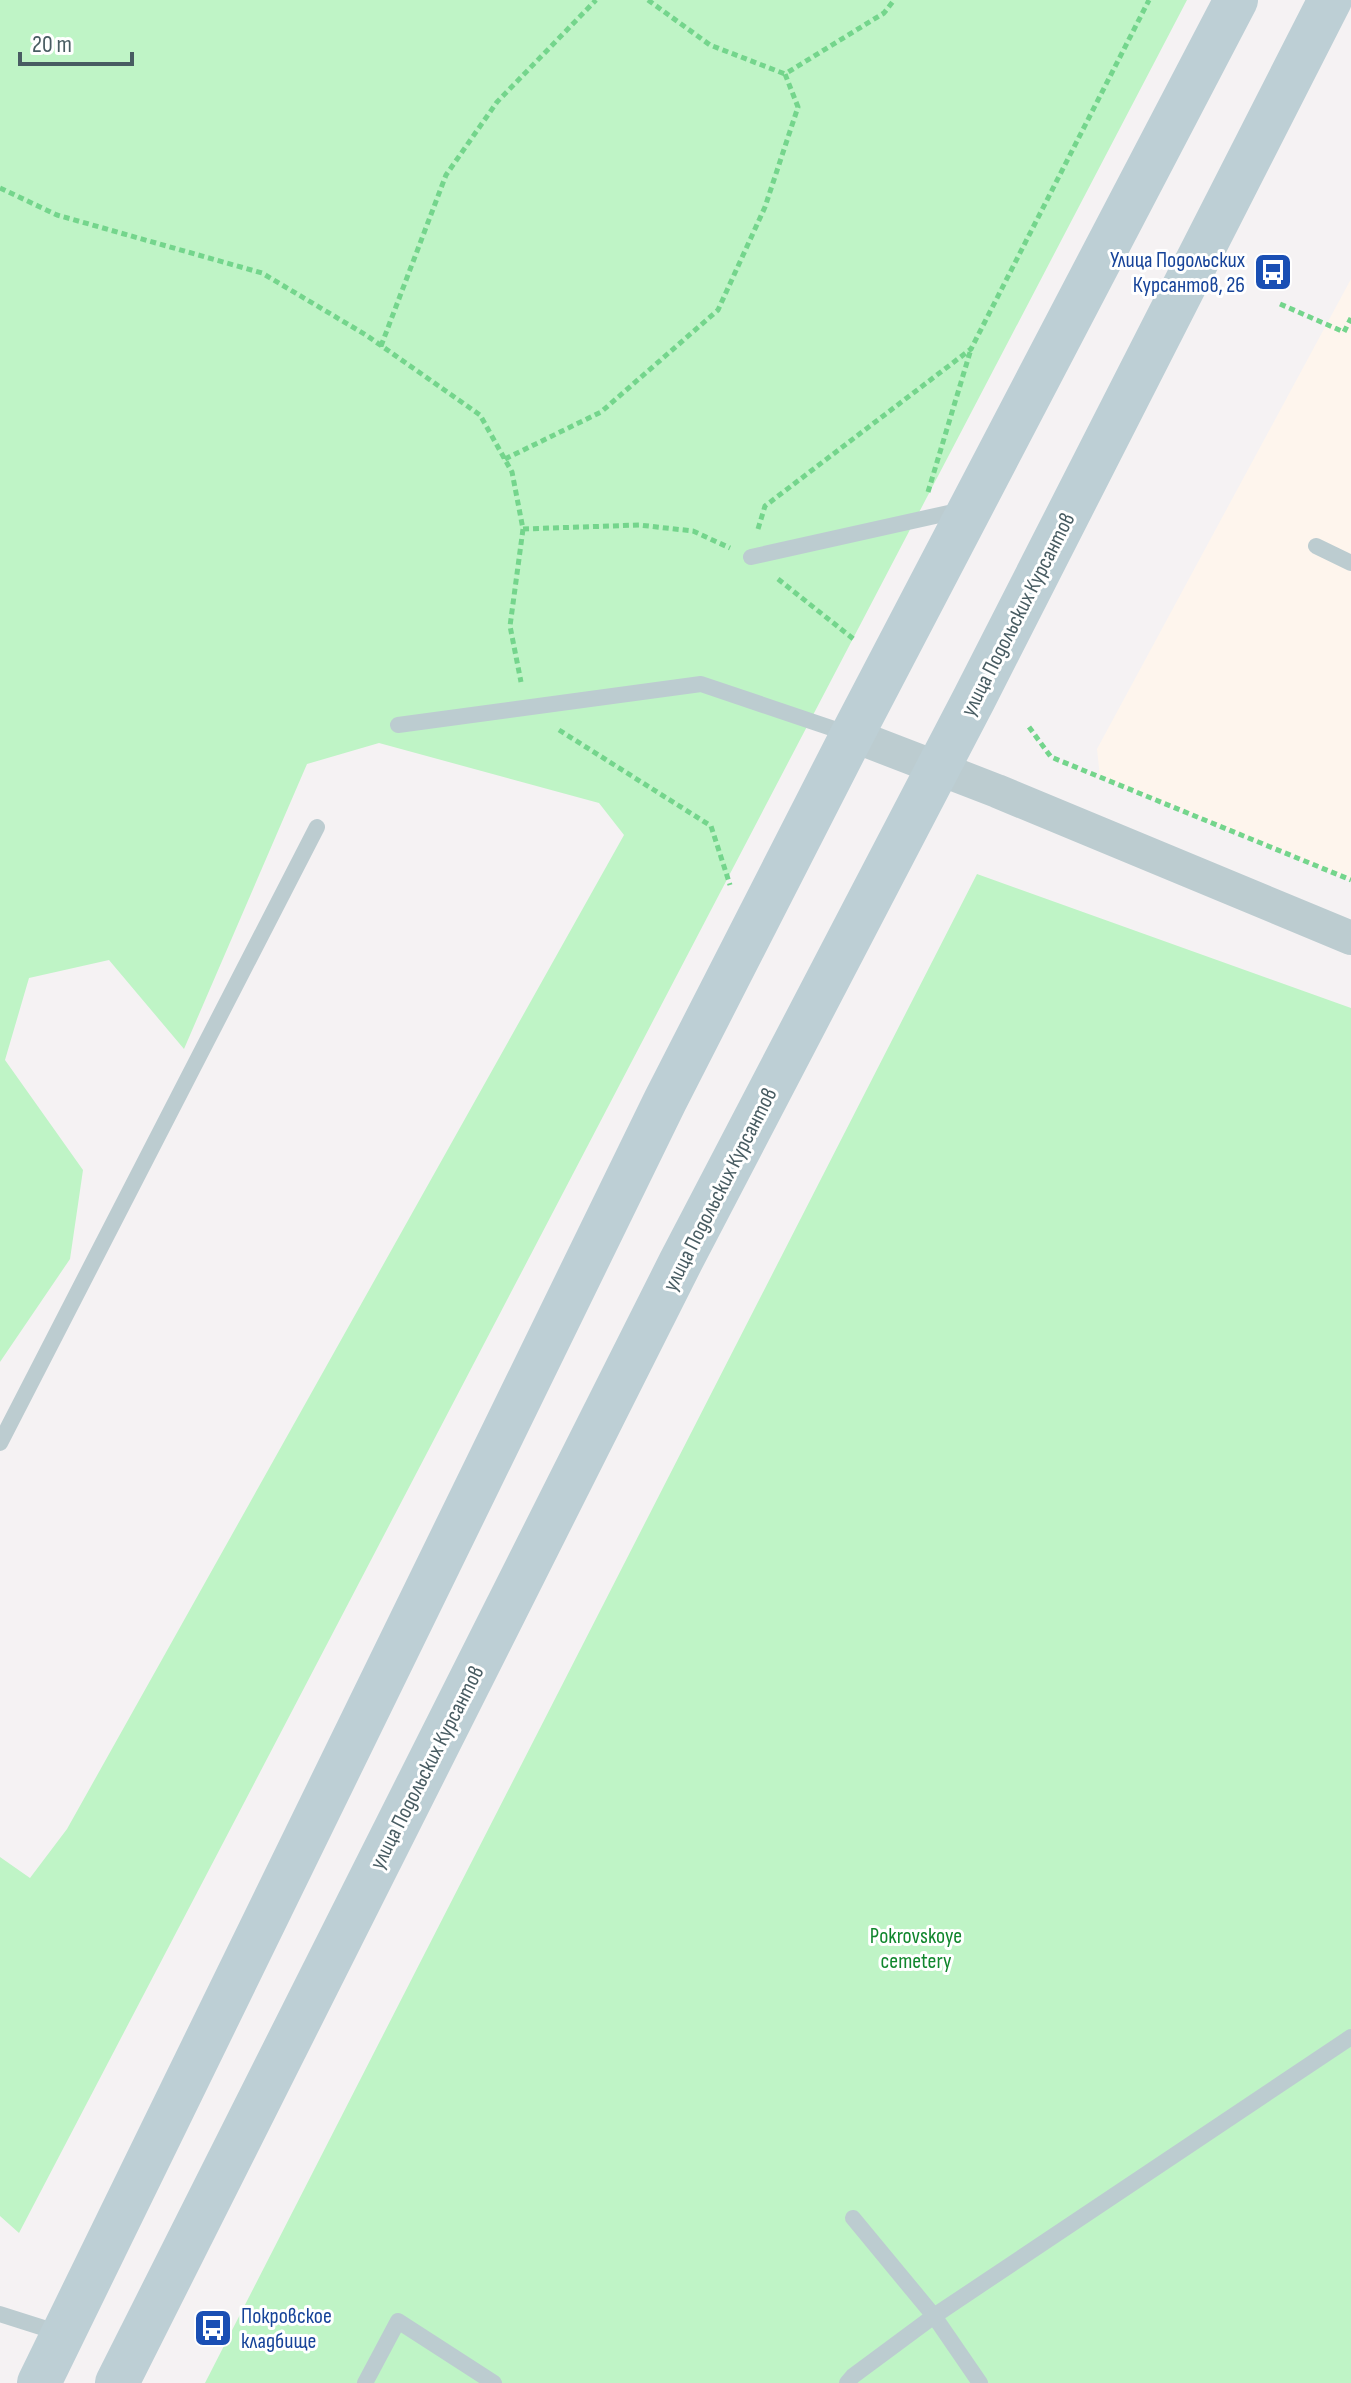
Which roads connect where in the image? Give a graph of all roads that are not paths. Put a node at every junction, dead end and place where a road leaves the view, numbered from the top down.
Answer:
1 (1236, 0) edge
2 (1330, 0) edge
3 (971, 508) junction
4 (1316, 546) dead end
5 (751, 557) road end
6 (1351, 563) edge
7 (398, 725) dead end
8 (852, 735) junction
9 (938, 768) junction
10 (317, 827) dead end
11 (1351, 938) edge
12 (0, 1443) edge
13 (1351, 2037) edge
14 (853, 2218) dead end
15 (0, 2314) edge
16 (934, 2316) junction
17 (64, 2335) junction
18 (852, 2381) edge
19 (39, 2383) edge
20 (117, 2383) edge
21 (365, 2383) edge
22 (494, 2383) edge
23 (980, 2383) edge

1 - 3 main road
2 - 9 main road, улица Подольских Курсантов
3 - 5 lane
3 - 8 main road
4 - 6 lane
7 - 8 lane
8 - 9 street
8 - 17 main road
9 - 11 street
9 - 20 main road, улица Подольских Курсантов
10 - 12 lane
13 - 16 lane
14 - 16 lane
15 - 17 lane
16 - 18 lane
16 - 23 lane
17 - 19 main road
21 - 22 lane

